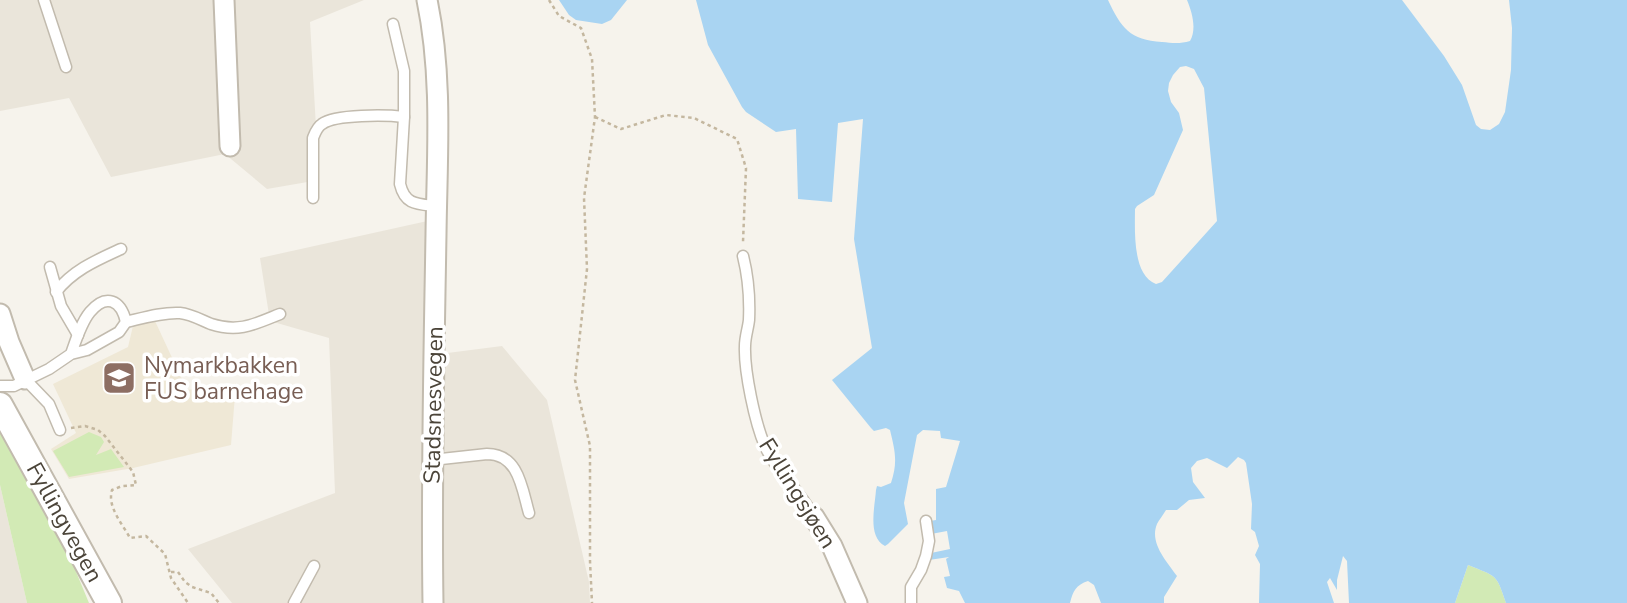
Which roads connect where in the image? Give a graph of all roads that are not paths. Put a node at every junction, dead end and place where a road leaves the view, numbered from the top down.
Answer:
1 (44, 0) edge
2 (224, 0) edge
3 (427, 0) edge
4 (393, 24) dead end
5 (66, 67) dead end
6 (404, 117) junction
7 (230, 146) dead end
8 (313, 198) dead end
9 (436, 206) junction
10 (121, 249) dead end
11 (743, 256) road end
12 (50, 267) dead end
13 (56, 292) junction
14 (0, 314) edge
15 (280, 314) dead end
16 (126, 322) junction
17 (78, 335) junction
18 (71, 354) junction
19 (25, 379) junction
20 (0, 386) edge
21 (0, 405) edge
22 (60, 430) road end
23 (432, 460) junction
24 (529, 513) dead end
25 (814, 517) joint
26 (926, 521) dead end
27 (314, 566) dead end
28 (109, 603) edge
29 (294, 603) edge
30 (433, 603) edge
31 (857, 603) edge
32 (911, 603) edge

1 - 5 lane
2 - 7 street
3 - 9 street, Stadsnesvegen
4 - 6 lane
6 - 8 lane
6 - 9 lane
9 - 23 street, Stadsnesvegen
10 - 13 lane
11 - 25 lane, Fyllingsjøen
12 - 13 lane
13 - 17 lane
14 - 19 street
15 - 16 lane
16 - 17 lane
16 - 18 lane
17 - 18 lane
18 - 19 lane
19 - 20 lane
19 - 22 lane
21 - 28 street, Fyllingvegen
23 - 24 lane
23 - 30 street, Stadsnesvegen
25 - 31 street, Fyllingsjøen
26 - 32 lane
27 - 29 lane

